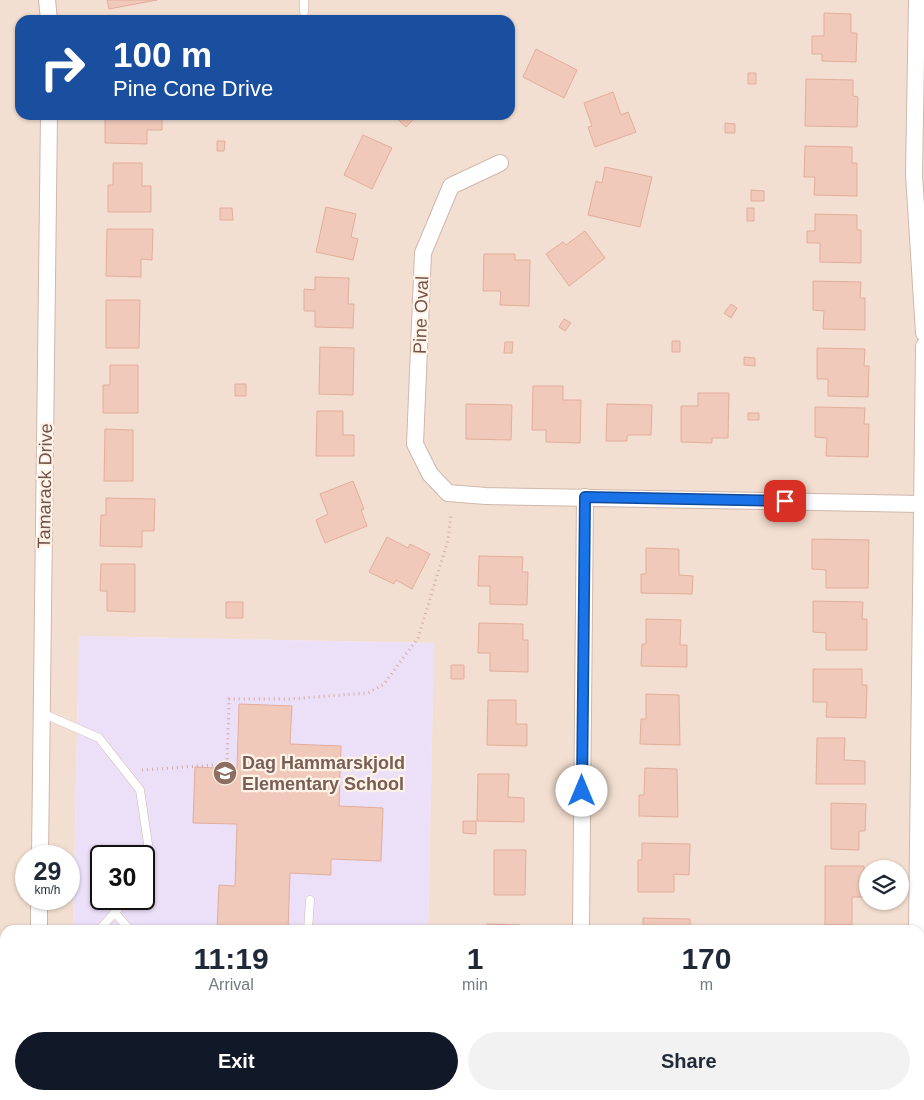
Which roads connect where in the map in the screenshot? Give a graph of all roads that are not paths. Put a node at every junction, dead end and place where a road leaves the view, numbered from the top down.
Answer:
1 (47, 0) edge
2 (304, 0) edge
3 (917, 0) edge
4 (304, 12) dead end
5 (48, 15) edge
6 (49, 120) edge
7 (500, 163) dead end
8 (924, 333) edge
9 (924, 346) edge
10 (585, 497) junction
11 (921, 504) junction
12 (42, 713) junction
13 (40, 845) edge
14 (148, 845) edge
15 (310, 900) dead end
16 (39, 910) edge
17 (118, 910) edge
18 (115, 913) junction
19 (39, 925) edge
20 (104, 925) edge
21 (126, 925) edge
22 (308, 925) edge
23 (581, 925) edge
24 (917, 925) edge

1 - 5 street
2 - 4 lane
3 - 8 street
6 - 12 street, Tamarack Drive
7 - 10 street, Pine Oval
9 - 11 street
10 - 11 street
10 - 23 street
11 - 24 street
12 - 13 street, Tamarack Drive
12 - 14 lane
15 - 22 lane
16 - 19 street
17 - 18 lane
18 - 20 lane
18 - 21 lane

